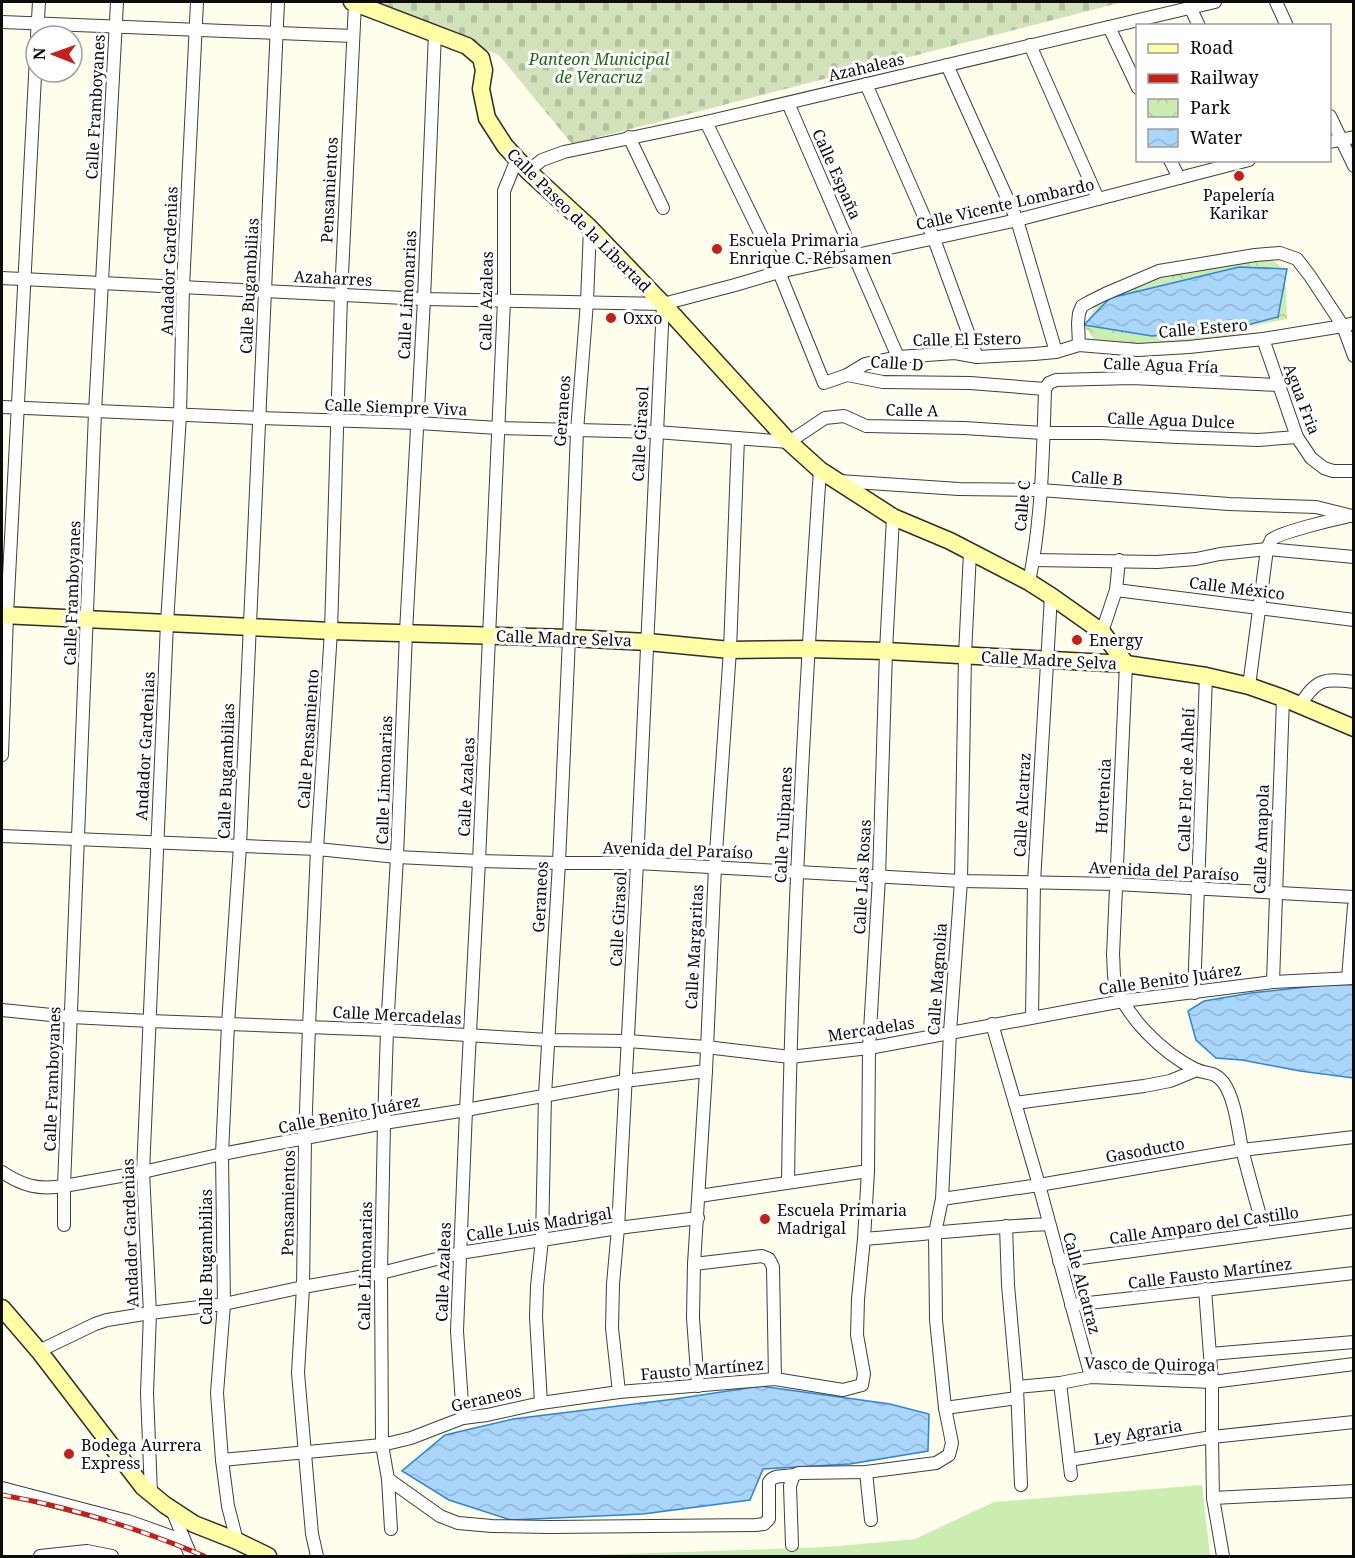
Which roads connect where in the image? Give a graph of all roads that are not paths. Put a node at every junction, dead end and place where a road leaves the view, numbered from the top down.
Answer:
1 (39, 2) edge
2 (117, 2) edge
3 (197, 2) edge
4 (278, 2) edge
5 (353, 2) edge
6 (1215, 2) edge
7 (1276, 2) edge
8 (1190, 7) junction
9 (2, 22) edge
10 (38, 24) edge
11 (1198, 24) edge
12 (1286, 24) edge
13 (24, 27) edge
14 (116, 27) junction
15 (1109, 27) junction
16 (84, 28) edge
17 (195, 30) junction
18 (435, 33) junction
19 (277, 34) junction
20 (353, 36) junction
21 (1030, 45) junction
22 (947, 65) junction
23 (35, 84) edge
24 (866, 84) junction
25 (1136, 86) edge
26 (788, 103) junction
27 (706, 122) junction
28 (1331, 124) edge
29 (1353, 137) edge
30 (629, 138) junction
31 (1335, 141) edge
32 (516, 159) junction
33 (1171, 162) edge
34 (1241, 162) edge
35 (1353, 166) edge
36 (528, 171) junction
37 (1179, 178) junction
38 (1098, 199) junction
39 (663, 208) dead end
40 (1017, 220) junction
41 (590, 228) junction
42 (934, 239) junction
43 (855, 256) junction
44 (779, 272) junction
45 (2, 278) edge
46 (24, 278) junction
47 (103, 283) junction
48 (183, 287) junction
49 (266, 290) junction
50 (341, 295) junction
51 (424, 299) junction
52 (504, 301) junction
53 (587, 302) junction
54 (663, 304) junction
55 (1348, 324) edge
56 (1263, 339) junction
57 (1079, 345) junction
58 (1056, 351) junction
59 (1353, 356) edge
60 (898, 357) junction
61 (977, 357) junction
62 (847, 375) junction
63 (1279, 385) junction
64 (1045, 389) junction
65 (2, 407) edge
66 (18, 407) junction
67 (95, 412) junction
68 (180, 415) junction
69 (259, 418) junction
70 (337, 421) junction
71 (417, 423) junction
72 (498, 428) junction
73 (577, 431) junction
74 (657, 432) junction
75 (1043, 433) junction
76 (738, 438) junction
77 (1297, 438) junction
78 (789, 442) junction
79 (820, 470) junction
80 (1353, 471) edge
81 (837, 481) junction
82 (1040, 490) junction
83 (1353, 516) edge
84 (892, 517) junction
85 (1267, 549) junction
86 (970, 552) junction
87 (1353, 557) edge
88 (1033, 560) junction
89 (1119, 560) junction
90 (1029, 582) junction
91 (1116, 590) junction
92 (1051, 596) junction
93 (1259, 608) junction
94 (4, 615) edge
95 (87, 618) junction
96 (1353, 620) edge
97 (167, 623) junction
98 (249, 626) junction
99 (331, 631) junction
100 (406, 632) junction
101 (1102, 632) junction
102 (490, 635) junction
103 (570, 638) junction
104 (648, 642) junction
105 (808, 649) junction
106 (730, 650) junction
107 (886, 651) junction
108 (965, 655) junction
109 (1047, 659) junction
110 (1126, 664) junction
111 (1206, 676) junction
112 (1353, 682) edge
113 (1249, 686) junction
114 (1283, 698) junction
115 (1300, 705) junction
116 (1353, 728) edge
117 (2, 755) edge
118 (2, 836) edge
119 (78, 840) junction
120 (157, 842) junction
121 (240, 846) junction
122 (317, 849) junction
123 (397, 856) junction
124 (479, 861) junction
125 (559, 863) junction
126 (637, 863) junction
127 (715, 867) junction
128 (797, 871) junction
129 (879, 877) junction
130 (961, 881) junction
131 (1034, 882) junction
132 (1116, 884) junction
133 (1198, 890) junction
134 (1275, 893) junction
135 (1353, 897) edge
136 (1353, 906) edge
137 (1351, 978) edge
138 (1273, 982) junction
139 (1194, 993) junction
140 (1123, 1001) junction
141 (2, 1010) edge
142 (71, 1017) junction
143 (1032, 1017) junction
144 (150, 1021) junction
145 (228, 1024) junction
146 (992, 1024) junction
147 (309, 1028) junction
148 (387, 1030) junction
149 (950, 1032) junction
150 (470, 1035) junction
151 (548, 1040) junction
152 (628, 1041) junction
153 (706, 1047) junction
154 (869, 1048) junction
155 (790, 1057) junction
156 (1197, 1070) junction
157 (706, 1071) junction
158 (625, 1081) junction
159 (545, 1095) junction
160 (1015, 1103) junction
161 (466, 1110) junction
162 (384, 1122) junction
163 (1353, 1137) edge
164 (305, 1138) junction
165 (1242, 1150) junction
166 (222, 1154) junction
167 (868, 1171) junction
168 (2, 1172) edge
169 (143, 1172) junction
170 (788, 1182) junction
171 (1039, 1185) junction
172 (64, 1186) junction
173 (699, 1196) junction
174 (942, 1198) junction
175 (698, 1218) junction
176 (1353, 1221) edge
177 (1049, 1224) junction
178 (64, 1225) dead end
179 (1006, 1226) junction
180 (618, 1228) junction
181 (935, 1233) junction
182 (1265, 1233) junction
183 (864, 1239) junction
184 (542, 1240) junction
185 (460, 1253) junction
186 (1059, 1261) junction
187 (694, 1264) junction
188 (381, 1273) junction
189 (1353, 1273) edge
190 (303, 1287) junction
191 (1205, 1290) junction
192 (224, 1304) junction
193 (1071, 1305) junction
194 (2, 1308) edge
195 (150, 1313) junction
196 (9, 1325) edge
197 (1353, 1342) edge
198 (39, 1351) junction
199 (1210, 1354) junction
200 (1353, 1364) edge
201 (1091, 1377) junction
202 (775, 1379) junction
203 (1060, 1383) junction
204 (1212, 1383) junction
205 (698, 1386) junction
206 (619, 1392) junction
207 (1017, 1392) junction
208 (541, 1403) junction
209 (945, 1408) junction
210 (463, 1418) junction
211 (1353, 1422) edge
212 (1212, 1437) junction
213 (382, 1445) junction
214 (305, 1453) junction
215 (222, 1460) junction
216 (1069, 1460) junction
217 (866, 1473) junction
218 (1071, 1474) dead end
219 (793, 1477) junction
220 (388, 1479) junction
221 (1022, 1485) dead end
222 (2, 1488) edge
223 (1353, 1491) edge
224 (151, 1493) junction
225 (1213, 1498) junction
226 (172, 1510) junction
227 (871, 1520) dead end
228 (391, 1529) dead end
229 (184, 1541) junction
230 (237, 1541) junction
231 (792, 1545) dead end
232 (46, 1556) edge
233 (112, 1557) edge
234 (191, 1557) edge
235 (268, 1557) edge
236 (317, 1557) edge
237 (1223, 1557) edge

1 - 10 street
2 - 14 street, Calle Framboyanes
3 - 17 street, Andador Gardenias
4 - 19 street, Calle Bugambilias
5 - 18 street, Calle Paseo de la Libertad
5 - 20 street, Pensamientos
6 - 8 street, Azahaleas
7 - 12 street
8 - 11 street
8 - 15 street, Azahaleas
9 - 13 street
14 - 16 street
14 - 17 street
14 - 47 street, Calle Framboyanes
15 - 21 street, Azahaleas
15 - 25 street
17 - 19 street
17 - 48 street, Andador Gardenias
18 - 32 street, Calle Paseo de la Libertad
18 - 51 street, Calle Limonarias
19 - 20 street
19 - 49 street, Calle Bugambilias
20 - 50 street, Pensamientos
21 - 22 street, Azahaleas
21 - 38 street
22 - 24 street, Azahaleas
22 - 40 street
23 - 46 street
24 - 26 street, Azahaleas
24 - 42 street
26 - 27 street, Azahaleas
26 - 43 street, Calle España
27 - 30 street, Azahaleas
27 - 44 street
28 - 31 street
29 - 31 street
30 - 36 street, Azahaleas
30 - 39 street
31 - 35 street
32 - 36 street, Calle Paseo de la Libertad
32 - 52 street, Calle Azaleas
33 - 37 street
34 - 37 street, Calle Vicente Lombardo
36 - 41 street, Calle Paseo de la Libertad
37 - 38 street, Calle Vicente Lombardo
38 - 40 street, Calle Vicente Lombardo
40 - 42 street, Calle Vicente Lombardo
40 - 58 street
41 - 53 street, Geraneos
41 - 54 street, Calle Paseo de la Libertad
42 - 43 street, Calle Vicente Lombardo
42 - 61 street
43 - 44 street, Calle Vicente Lombardo
43 - 60 street, Calle España
44 - 54 street, Calle Vicente Lombardo
44 - 62 street, Calle D
45 - 46 street, Azaharres
46 - 47 street, Azaharres
46 - 66 street
47 - 48 street, Azaharres
47 - 67 street, Calle Framboyanes
48 - 49 street, Azaharres
48 - 68 street, Andador Gardenias
49 - 50 street, Azaharres
49 - 69 street, Calle Bugambilias
50 - 51 street, Azaharres
50 - 70 street, Pensamientos
51 - 52 street, Azaharres
51 - 71 street, Calle Limonarias
52 - 53 street, Azaharres
52 - 72 street, Calle Azaleas
53 - 54 street, Azaharres
53 - 73 street, Geraneos
54 - 74 street, Calle Girasol
54 - 78 street, Calle Paseo de la Libertad
55 - 56 street, Calle Estero
55 - 57 street
55 - 59 street
56 - 57 street, Calle Estero
56 - 63 street, Agua Fria
57 - 58 street, Calle Estero
58 - 61 street, Calle El Estero
60 - 61 street, Calle El Estero
60 - 62 street, Calle El Estero
62 - 64 street, Calle D
63 - 64 street, Calle Agua Fría
63 - 77 street, Agua Fria
64 - 75 street, Calle C
65 - 66 street, Calle Siempre Viva
66 - 67 street, Calle Siempre Viva
66 - 94 street
67 - 68 street, Calle Siempre Viva
67 - 95 street, Calle Framboyanes
68 - 69 street, Calle Siempre Viva
68 - 97 street, Andador Gardenias
69 - 70 street, Calle Siempre Viva
69 - 98 street, Calle Bugambilias
70 - 71 street, Calle Siempre Viva
70 - 99 street, Pensamientos
71 - 72 street, Calle Siempre Viva
71 - 100 street, Calle Limonarias
72 - 73 street, Calle Siempre Viva
72 - 102 street, Calle Azaleas
73 - 74 street, Calle Siempre Viva
73 - 103 street, Geraneos
74 - 76 street, Calle Siempre Viva
74 - 104 street, Calle Girasol
75 - 77 street, Calle Agua Dulce
75 - 78 street, Calle A
75 - 82 street, Calle C
76 - 78 street, Calle Siempre Viva
76 - 106 street, Calle Margaritas
77 - 80 street, Agua Fria
78 - 79 street, Calle Madre Selva
79 - 81 street, Calle Madre Selva
79 - 105 street, Calle Tulipanes
81 - 82 street, Calle B
81 - 84 street, Calle Madre Selva
82 - 83 street, Calle B
82 - 88 street, Calle C
83 - 85 street
84 - 86 street, Calle Madre Selva
84 - 107 street, Calle Las Rosas
85 - 87 street
85 - 89 street
85 - 93 street
86 - 90 street, Calle Madre Selva
86 - 108 street, Calle Magnolia
88 - 89 street
88 - 90 street, Calle C
89 - 91 street
90 - 92 street, Calle Madre Selva
91 - 93 street, Calle México
91 - 101 street
92 - 101 street, Calle Madre Selva
92 - 109 street, Calle Alcatraz
93 - 96 street, Calle México
93 - 113 street
94 - 95 street, Calle Madre Selva
94 - 117 street
95 - 97 street, Calle Madre Selva
95 - 119 street, Calle Framboyanes
97 - 98 street, Calle Madre Selva
97 - 120 street, Andador Gardenias
98 - 99 street, Calle Madre Selva
98 - 121 street, Calle Bugambilias
99 - 100 street, Calle Madre Selva
99 - 122 street, Calle Pensamiento
100 - 102 street, Calle Madre Selva
100 - 123 street, Calle Limonarias
101 - 110 street, Calle Madre Selva
102 - 103 street, Calle Madre Selva
102 - 124 street, Calle Azaleas
103 - 104 street, Calle Madre Selva
103 - 125 street, Geraneos
104 - 106 street, Calle Madre Selva
104 - 126 street, Calle Girasol
105 - 106 street, Calle Madre Selva
105 - 107 street, Calle Madre Selva
105 - 128 street, Calle Tulipanes
106 - 127 street, Calle Margaritas
107 - 108 street, Calle Madre Selva
107 - 129 street, Calle Las Rosas
108 - 109 street, Calle Madre Selva
108 - 130 street, Calle Magnolia
109 - 110 street, Calle Madre Selva
109 - 131 street, Calle Alcatraz
110 - 111 street, Calle Madre Selva
110 - 132 street, Hortencia
111 - 113 street, Calle Madre Selva
111 - 133 street, Calle Flor de Alhelí
112 - 115 street
113 - 114 street, Calle Madre Selva
114 - 115 street, Calle Madre Selva
114 - 134 street, Calle Amapola
115 - 116 street, Calle Madre Selva
118 - 119 street, Avenida del Paraíso
119 - 120 street, Avenida del Paraíso
119 - 142 street, Calle Framboyanes
120 - 121 street, Avenida del Paraíso
120 - 144 street, Andador Gardenias
121 - 122 street, Avenida del Paraíso
121 - 145 street, Calle Bugambilias
122 - 123 street, Avenida del Paraíso
122 - 147 street, Pensamientos
123 - 124 street, Avenida del Paraíso
123 - 148 street, Calle Limonarias
124 - 125 street, Avenida del Paraíso
124 - 150 street, Calle Azaleas
125 - 126 street, Avenida del Paraíso
125 - 151 street, Geraneos
126 - 127 street, Avenida del Paraíso
126 - 152 street, Calle Girasol
127 - 128 street, Avenida del Paraíso
127 - 153 street, Calle Margaritas
128 - 129 street, Avenida del Paraíso
128 - 155 street, Calle Tulipanes
129 - 130 street, Avenida del Paraíso
129 - 154 street, Calle Las Rosas
130 - 131 street, Avenida del Paraíso
130 - 149 street, Calle Magnolia
131 - 132 street, Avenida del Paraíso
131 - 143 street, Calle Alcatraz
132 - 133 street, Avenida del Paraíso
132 - 140 street, Hortencia
133 - 134 street, Avenida del Paraíso
133 - 139 street, Calle Flor de Alhelí
134 - 135 street, Avenida del Paraíso
134 - 138 street, Calle Amapola
136 - 137 street
137 - 138 street, Calle Benito Juárez
138 - 139 street, Calle Benito Juárez
139 - 140 street, Calle Benito Juárez
140 - 143 street, Calle Benito Juárez
140 - 156 street
141 - 142 street, Calle Mercadelas
142 - 144 street, Calle Mercadelas
142 - 172 street, Calle Framboyanes
143 - 146 street, Calle Benito Juárez
144 - 145 street, Calle Mercadelas
144 - 169 street, Andador Gardenias
145 - 147 street, Calle Mercadelas
145 - 166 street, Calle Bugambilias
146 - 149 street, Mercadelas
146 - 160 street, Calle Alcatraz
147 - 148 street, Calle Mercadelas
147 - 164 street, Pensamientos
148 - 150 street, Calle Mercadelas
148 - 162 street, Calle Limonarias
149 - 154 street, Mercadelas
149 - 174 street, Calle Magnolia
150 - 151 street, Calle Mercadelas
150 - 161 street, Calle Azaleas
151 - 152 street, Calle Mercadelas
151 - 159 street, Geraneos
152 - 153 street, Calle Mercadelas
152 - 158 street, Calle Girasol
153 - 155 street, Calle Mercadelas
153 - 157 street, Calle Margaritas
154 - 155 street, Mercadelas
154 - 167 street, Calle Las Rosas
155 - 170 street, Calle Tulipanes
156 - 160 street
156 - 165 street
157 - 158 street, Calle Benito Juárez
157 - 173 street, Calle Margaritas
158 - 159 street, Calle Benito Juárez
158 - 180 street, Calle Girasol
159 - 161 street, Calle Benito Juárez
159 - 184 street, Geraneos
160 - 171 street, Calle Alcatraz
161 - 162 street, Calle Benito Juárez
161 - 185 street, Calle Azaleas
162 - 164 street, Calle Benito Juárez
162 - 188 street, Calle Limonarias
163 - 165 street, Gasoducto
164 - 166 street, Calle Benito Juárez
164 - 190 street, Pensamientos
165 - 171 street, Gasoducto
165 - 182 street
166 - 169 street, Calle Benito Juárez
166 - 192 street, Calle Bugambilias
167 - 170 street
167 - 183 street, Calle Las Rosas
168 - 172 street, Calle Benito Juárez
169 - 172 street, Calle Benito Juárez
169 - 195 street, Andador Gardenias
170 - 173 street
171 - 174 street, Gasoducto
171 - 177 street, Calle Alcatraz
172 - 178 street, Calle Framboyanes
173 - 175 street, Calle Margaritas
174 - 181 street, Calle Magnolia
175 - 180 street, Calle Luis Madrigal
175 - 187 street, Calle Margaritas
176 - 182 street, Calle Amparo del Castillo
177 - 179 street
177 - 186 street, Calle Alcatraz
179 - 181 street
179 - 207 street
180 - 184 street, Calle Luis Madrigal
180 - 206 street, Calle Girasol
181 - 183 street
181 - 209 street, Calle Magnolia
182 - 186 street, Calle Amparo del Castillo
183 - 202 street, Fausto Martínez
184 - 185 street, Calle Luis Madrigal
184 - 208 street, Geraneos
185 - 188 street, Calle Luis Madrigal
185 - 210 street, Calle Azaleas
186 - 193 street, Calle Alcatraz
187 - 202 street
187 - 205 street, Calle Margaritas
188 - 190 street, Calle Luis Madrigal
188 - 213 street, Calle Limonarias
189 - 191 street, Calle Fausto Martínez
190 - 192 street, Calle Luis Madrigal
190 - 214 street, Pensamientos
191 - 193 street, Calle Fausto Martínez
191 - 199 street
192 - 195 street, Calle Luis Madrigal
192 - 215 street, Calle Bugambilias
193 - 201 street, Calle Alcatraz
194 - 196 street
195 - 198 street, Calle Luis Madrigal
195 - 224 street, Andador Gardenias
196 - 198 street
197 - 199 street
198 - 224 street
199 - 204 street
200 - 204 street, Vasco de Quiroga
201 - 203 street, Vasco de Quiroga
201 - 204 street, Vasco de Quiroga
202 - 205 street, Fausto Martínez
203 - 207 street, Vasco de Quiroga
203 - 216 street
204 - 212 street
205 - 206 street, Fausto Martínez
206 - 208 street, Fausto Martínez
207 - 209 street, Vasco de Quiroga
207 - 221 street
208 - 210 street, Geraneos
209 - 217 street, Calle Magnolia
210 - 213 street, Geraneos
211 - 212 street, Ley Agraria
212 - 216 street, Ley Agraria
212 - 225 street
213 - 214 street
213 - 220 street, Calle Limonarias
214 - 215 street
214 - 236 street, Pensamientos
215 - 230 street, Calle Bugambilias
216 - 218 street
217 - 219 street
217 - 227 street
219 - 220 street
219 - 231 street
220 - 228 street, Calle Limonarias
222 - 229 street
223 - 225 street
224 - 226 street
225 - 237 street
226 - 229 street
226 - 230 street
229 - 234 street
230 - 235 street
232 - 233 street

